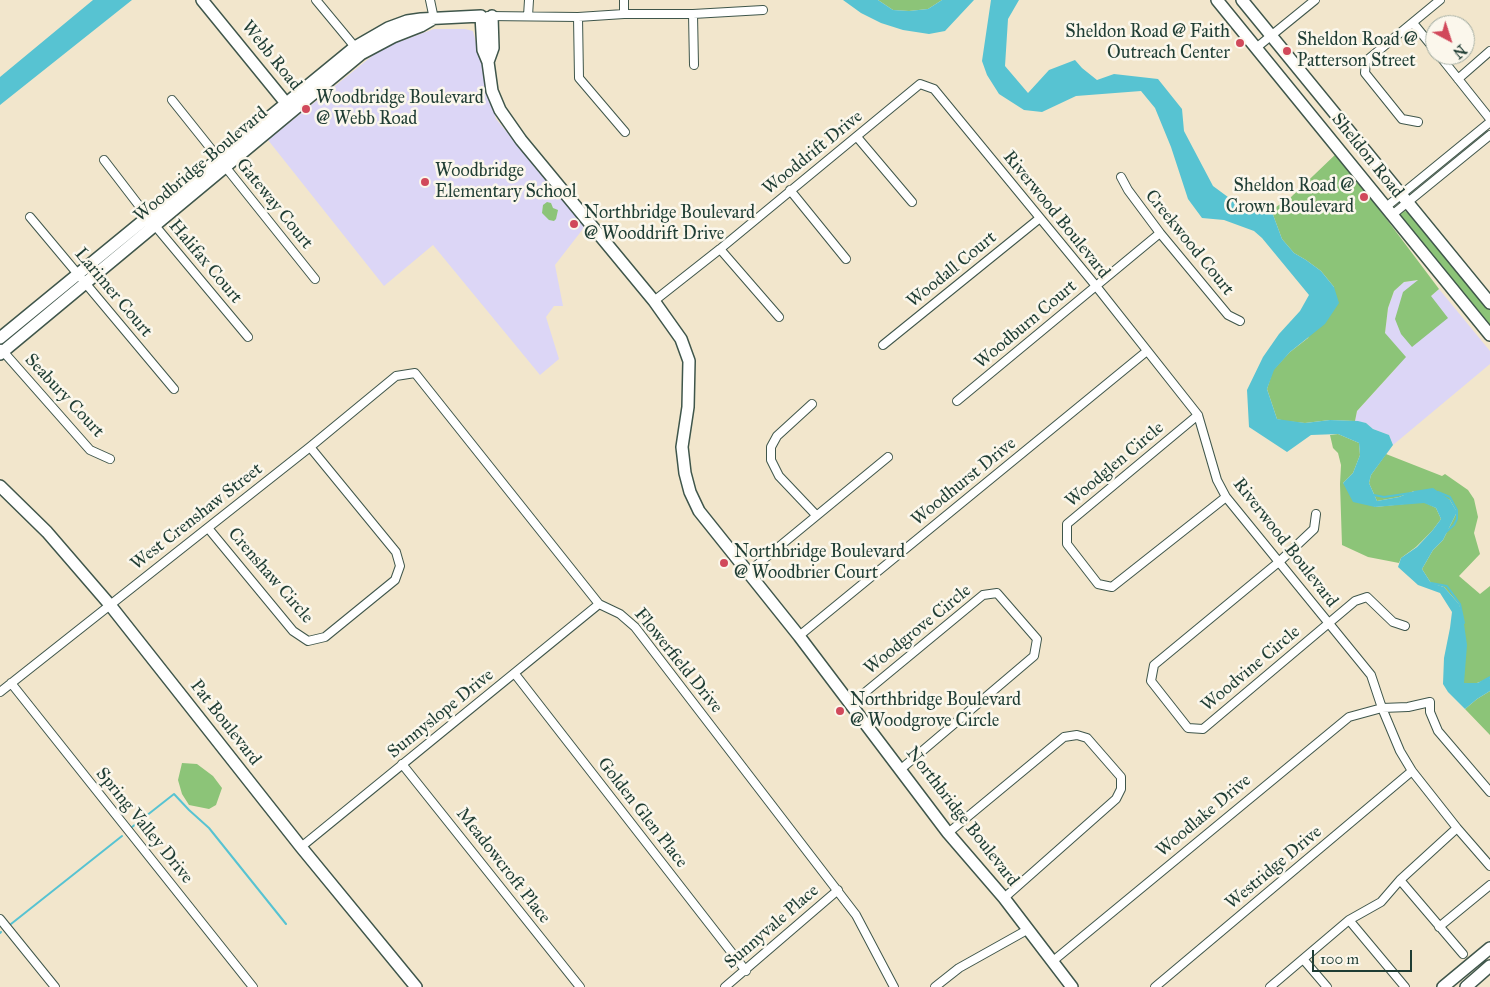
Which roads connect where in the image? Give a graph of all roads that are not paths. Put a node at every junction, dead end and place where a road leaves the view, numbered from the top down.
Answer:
1 (202, 0) edge
2 (316, 0) edge
3 (430, 0) edge
4 (528, 0) edge
5 (624, 0) edge
6 (1217, 0) edge
7 (1242, 0) edge
8 (1315, 0) edge
9 (1440, 0) edge
10 (763, 10) dead end
11 (624, 14) junction
12 (693, 14) junction
13 (486, 16) junction
14 (528, 16) junction
15 (578, 17) junction
16 (434, 18) junction
17 (1413, 23) junction
18 (1271, 36) junction
19 (1425, 38) edge
20 (355, 48) junction
21 (1256, 48) junction
22 (1490, 51) edge
23 (694, 65) dead end
24 (1447, 65) edge
25 (1458, 79) junction
26 (920, 84) joint
27 (172, 100) dead end
28 (290, 107) junction
29 (1490, 120) edge
30 (1418, 122) dead end
31 (625, 132) dead end
32 (1490, 135) edge
33 (857, 136) junction
34 (104, 160) dead end
35 (222, 163) junction
36 (1122, 177) dead end
37 (790, 190) junction
38 (1404, 199) junction
39 (912, 202) dead end
40 (1389, 211) junction
41 (147, 216) junction
42 (30, 217) dead end
43 (1040, 218) junction
44 (155, 226) junction
45 (1160, 233) junction
46 (720, 248) junction
47 (846, 259) dead end
48 (78, 274) junction
49 (315, 279) dead end
50 (86, 283) junction
51 (1096, 286) junction
52 (654, 301) junction
53 (1490, 303) edge
54 (779, 317) dead end
55 (1240, 321) dead end
56 (1490, 335) edge
57 (248, 337) dead end
58 (0, 338) edge
59 (883, 345) dead end
60 (1, 351) edge
61 (1147, 352) junction
62 (415, 373) joint
63 (174, 389) dead end
64 (957, 401) dead end
65 (812, 404) dead end
66 (1198, 415) junction
67 (310, 448) junction
68 (888, 457) dead end
69 (110, 458) dead end
70 (0, 486) edge
71 (1226, 497) junction
72 (1316, 514) dead end
73 (816, 515) junction
74 (208, 528) junction
75 (1280, 561) junction
76 (747, 572) junction
77 (599, 604) junction
78 (110, 605) junction
79 (1329, 623) junction
80 (1405, 626) dead end
81 (800, 636) junction
82 (515, 674) junction
83 (11, 683) junction
84 (0, 692) edge
85 (851, 704) junction
86 (1382, 708) junction
87 (402, 764) junction
88 (901, 769) junction
89 (1412, 771) junction
90 (1490, 792) edge
91 (1457, 828) junction
92 (948, 833) junction
93 (301, 847) junction
94 (1490, 866) edge
95 (1400, 880) junction
96 (1490, 885) edge
97 (838, 890) junction
98 (1004, 898) junction
99 (0, 919) edge
100 (1349, 920) junction
101 (1439, 927) junction
102 (1027, 930) junction
103 (1490, 948) edge
104 (1462, 954) dead end
105 (1303, 959) junction
106 (1490, 959) edge
107 (1053, 961) junction
108 (1490, 966) edge
109 (746, 971) junction
110 (1480, 974) junction
111 (55, 987) edge
112 (253, 987) edge
113 (416, 987) edge
114 (580, 987) edge
115 (726, 987) edge
116 (894, 987) edge
117 (935, 987) edge
118 (1072, 987) edge
119 (1155, 987) edge
120 (1270, 987) edge
121 (1327, 987) edge
122 (1405, 987) edge
123 (1443, 987) edge
124 (1466, 987) edge

1 - 28 street, Webb Road
2 - 20 street
3 - 16 street
4 - 14 street
5 - 11 street
6 - 21 street, Sheldon Road
7 - 18 street, Sheldon Road
8 - 18 street
9 - 17 street
10 - 12 street, Woodbridge Boulevard
11 - 12 street, Woodbridge Boulevard
11 - 15 street, Woodbridge Boulevard
12 - 23 street
13 - 14 street, Woodbridge Boulevard
13 - 16 street, Woodbridge Boulevard
13 - 52 street, Northbridge Boulevard
14 - 15 street, Woodbridge Boulevard
15 - 31 street
16 - 20 street, Woodbridge Boulevard
16 - 28 street, Woodbridge Boulevard
17 - 19 street
17 - 30 street
18 - 21 street
18 - 38 street, Sheldon Road
20 - 28 street, Woodbridge Boulevard
21 - 40 street, Sheldon Road
22 - 25 street
24 - 25 street
25 - 29 street
26 - 33 street, Wooddrift Drive
26 - 43 street, Riverwood Boulevard
27 - 35 street, Gateway Court
28 - 35 street, Woodbridge Boulevard
29 - 38 street
32 - 38 street
33 - 37 street, Wooddrift Drive
33 - 39 street
34 - 41 street, Halifax Court
35 - 41 street, Woodbridge Boulevard
35 - 44 street, Woodbridge Boulevard
35 - 49 street, Gateway Court
36 - 45 street, Creekwood Court
37 - 46 street, Wooddrift Drive
37 - 47 street
38 - 40 street
38 - 53 street, Sheldon Road
40 - 56 street, Sheldon Road
41 - 44 street, Halifax Court
41 - 48 street, Woodbridge Boulevard
42 - 48 street, Larimer Court
43 - 51 street, Riverwood Boulevard
43 - 59 street, Woodall Court
44 - 50 street, Woodbridge Boulevard
44 - 57 street, Halifax Court
45 - 51 street, Woodburn Court
45 - 55 street, Creekwood Court
46 - 52 street, Wooddrift Drive
46 - 54 street
48 - 50 street, Larimer Court
48 - 58 street, Woodbridge Boulevard
50 - 60 street, Woodbridge Boulevard
50 - 63 street, Larimer Court
51 - 61 street, Riverwood Boulevard
51 - 64 street, Woodburn Court
52 - 76 street, Northbridge Boulevard
60 - 69 street, Seabury Court
61 - 66 street, Riverwood Boulevard
61 - 81 street, Woodhurst Drive
62 - 67 street, West Crenshaw Street
62 - 77 street, Flowerfield Drive
65 - 73 street
66 - 71 street, Riverwood Boulevard
66 - 71 street, Woodglen Circle
67 - 74 street, West Crenshaw Street
67 - 74 street, Crenshaw Circle
68 - 73 street
70 - 78 street, Pat Boulevard
71 - 75 street, Riverwood Boulevard
72 - 75 street, Woodvine Circle
73 - 76 street
74 - 78 street, West Crenshaw Street
75 - 79 street, Riverwood Boulevard
75 - 79 street, Woodvine Circle
76 - 81 street, Northbridge Boulevard
77 - 82 street, Sunnyslope Drive
77 - 97 street, Flowerfield Drive
78 - 83 street, West Crenshaw Street
78 - 93 street, Pat Boulevard
79 - 80 street, Woodvine Circle
79 - 86 street, Riverwood Boulevard
81 - 85 street, Northbridge Boulevard
82 - 87 street, Sunnyslope Drive
82 - 109 street, Golden Glen Place
83 - 84 street, West Crenshaw Street
83 - 112 street, Spring Valley Drive
85 - 88 street, Northbridge Boulevard
85 - 88 street, Woodgrove Circle
86 - 89 street, Riverwood Boulevard
86 - 90 street, Woodlake Drive
86 - 107 street, Woodlake Drive
87 - 93 street, Sunnyslope Drive
87 - 114 street, Meadowcroft Place
88 - 92 street, Northbridge Boulevard
89 - 91 street, Riverwood Boulevard
89 - 119 street, Westridge Drive
91 - 94 street, Riverwood Boulevard
91 - 95 street
92 - 98 street, Northbridge Boulevard
92 - 98 street
93 - 113 street, Pat Boulevard
95 - 100 street
95 - 101 street
96 - 101 street
97 - 109 street, Sunnyvale Place
97 - 116 street, Flowerfield Drive
98 - 102 street, Northbridge Boulevard
99 - 111 street
100 - 105 street
100 - 122 street
101 - 104 street
102 - 107 street, Northbridge Boulevard
102 - 117 street
103 - 123 street
105 - 120 street
105 - 121 street
106 - 110 street
107 - 118 street, Northbridge Boulevard
108 - 110 street
109 - 115 street, Sunnyvale Place
110 - 124 street

